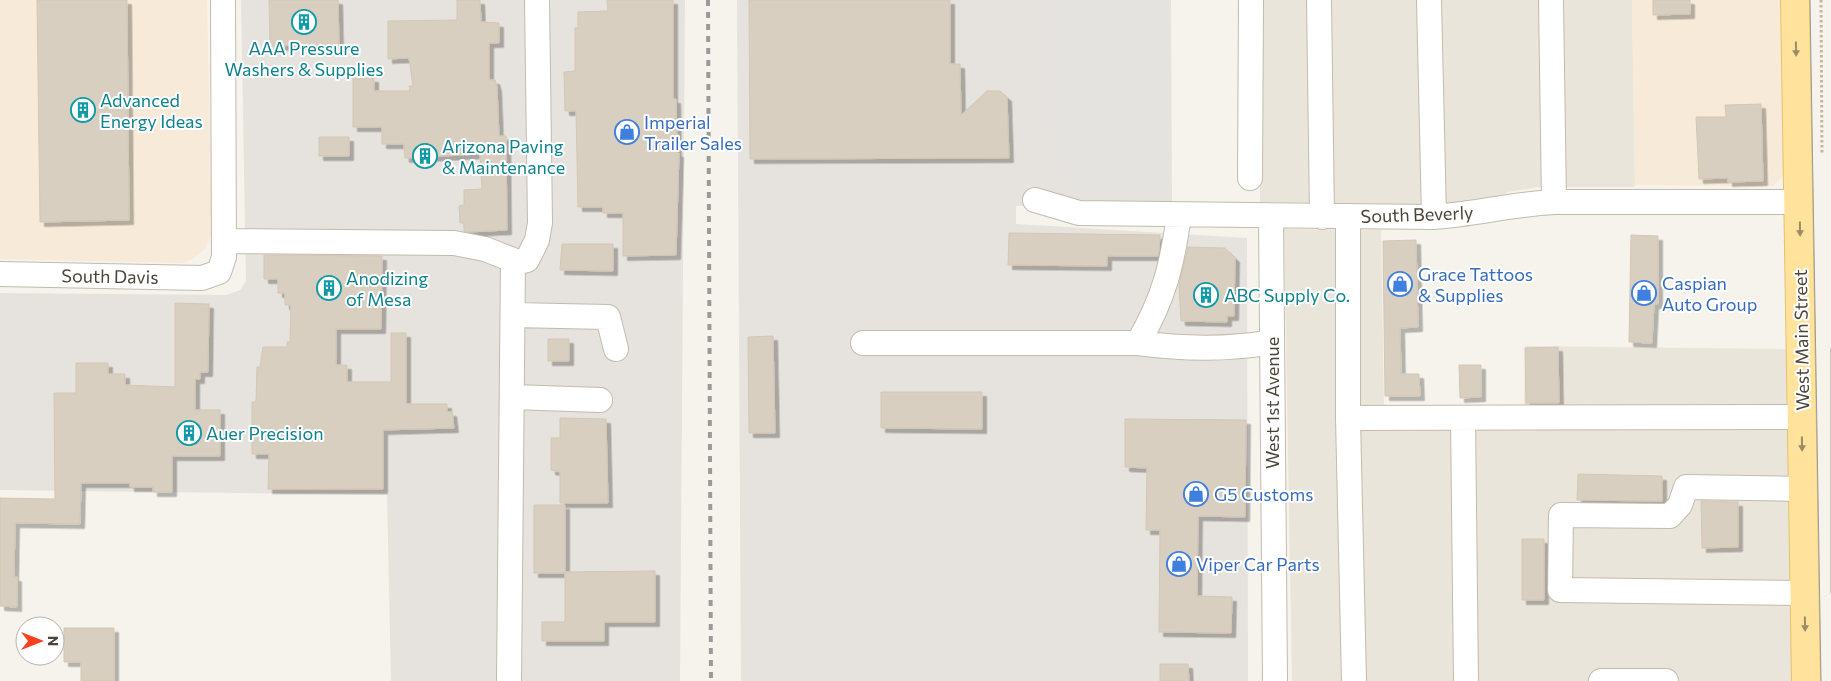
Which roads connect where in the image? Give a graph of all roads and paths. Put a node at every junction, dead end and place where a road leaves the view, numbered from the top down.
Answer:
1 (223, 0) edge
2 (537, 0) edge
3 (1251, 0) edge
4 (1318, 0) edge
5 (1429, 0) edge
6 (1551, 0) edge
7 (1795, 0) edge
8 (1821, 0) edge
9 (1822, 161) dead end
10 (1250, 178) dead end
11 (1035, 200) dead end
12 (1554, 202) junction
13 (1799, 202) junction
14 (1179, 215) junction
15 (1271, 216) junction
16 (1348, 216) junction
17 (1322, 217) junction
18 (1434, 217) junction
19 (224, 241) junction
20 (513, 260) junction
21 (0, 274) edge
22 (512, 315) junction
23 (1272, 342) junction
24 (863, 343) dead end
25 (1138, 343) junction
26 (616, 349) dead end
27 (512, 397) junction
28 (600, 400) dead end
29 (1802, 417) junction
30 (1348, 418) junction
31 (1463, 418) junction
32 (1803, 490) junction
33 (1805, 593) junction
34 (509, 681) edge
35 (1275, 681) edge
36 (1354, 681) edge
37 (1466, 681) edge
38 (1601, 681) edge
39 (1666, 681) edge
40 (1806, 681) edge

1 - 19 street
2 - 20 street
3 - 10 street
4 - 17 street
5 - 18 street
6 - 12 street
7 -> 13 main road, West Main Street
8 - 9 path
11 - 14 street, South Beverly
12 - 13 street, South Beverly
12 - 18 street, South Beverly
13 -> 29 main road, West Main Street
14 - 15 street, South Beverly
14 - 25 street
15 - 17 street, South Beverly
15 - 23 street, West 1st Avenue
16 - 17 street, South Beverly
16 - 18 street, South Beverly
16 - 30 street
19 - 20 street
19 - 21 street, South Davis
20 - 22 street
22 - 26 street
22 - 27 street
23 - 25 street
23 - 35 street, West 1st Avenue
24 - 25 street
27 - 28 street
27 - 34 street
29 - 31 street
29 -> 32 main road, West Main Street
30 - 31 street
30 - 36 street
31 - 37 street
32 - 33 main road, West Main Street
32 - 33 street
33 -> 40 main road, West Main Street
38 - 39 street

